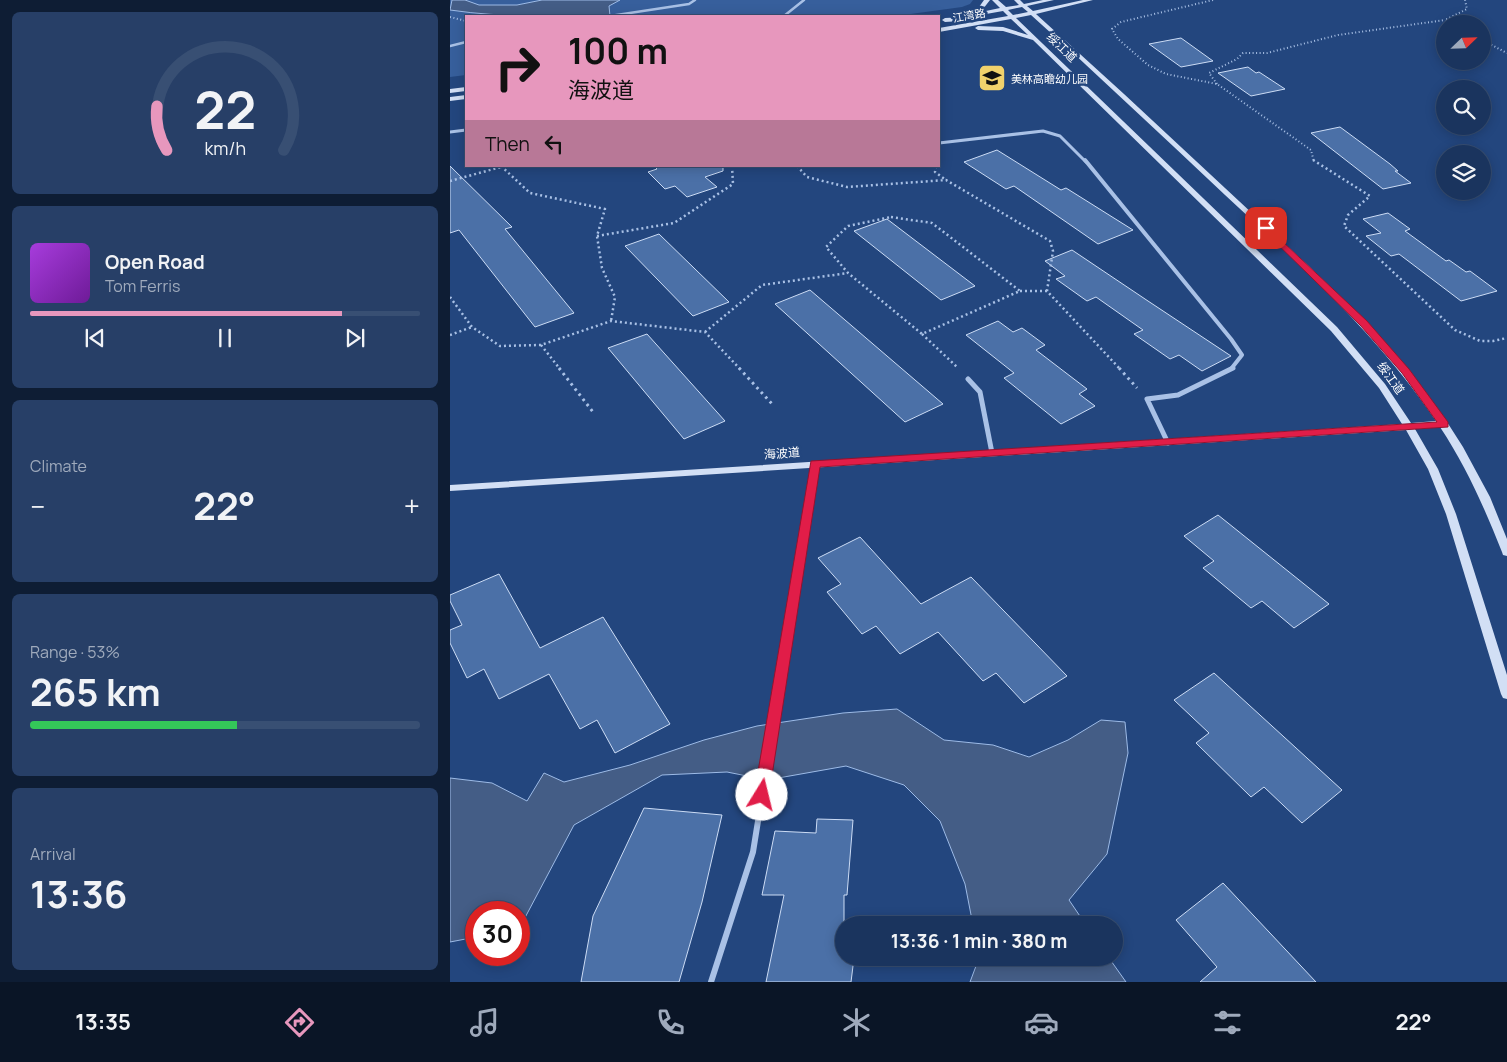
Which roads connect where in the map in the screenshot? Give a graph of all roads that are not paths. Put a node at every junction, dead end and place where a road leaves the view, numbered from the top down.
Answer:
1 (695, 0) edge
2 (804, 0) edge
3 (987, 0) edge
4 (994, 0) edge
5 (1005, 0) edge
6 (1017, 0) edge
7 (1052, 0) edge
8 (1090, 0) edge
9 (1024, 6) junction
10 (1002, 9) junction
11 (1033, 14) junction
12 (617, 15) edge
13 (785, 15) edge
14 (983, 18) junction
15 (1004, 19) junction
16 (1015, 19) junction
17 (942, 20) edge
18 (1030, 25) dead end
19 (1037, 27) dead end
20 (952, 28) junction
21 (940, 30) edge
22 (1058, 36) junction
23 (1037, 40) junction
24 (465, 42) edge
25 (450, 46) edge
26 (465, 89) edge
27 (450, 91) edge
28 (465, 97) edge
29 (450, 99) edge
30 (465, 130) edge
31 (450, 132) edge
32 (940, 143) edge
33 (968, 379) dead end
34 (1444, 424) junction
35 (1409, 427) junction
36 (1168, 443) junction
37 (992, 453) junction
38 (815, 464) junction
39 (450, 488) edge
40 (1507, 552) edge
41 (1507, 694) edge
42 (711, 982) edge

1 - 12 lane
2 - 13 lane
3 - 17 main road
4 - 10 main road, 绥江道
5 - 10 main road
6 - 9 main road, 绥江道
7 - 9 main road, 江湾路
8 - 11 main road
9 - 10 main road, 江湾路
9 - 11 main road, 绥江道
10 - 14 main road
10 - 16 main road, 绥江道
10 - 17 main road, 江湾路
11 - 16 main road
11 - 22 main road, 绥江道
14 - 15 main road
14 - 17 main road
14 - 20 main road
15 - 16 main road
15 - 20 main road, 江湾路
16 - 18 main road
16 - 23 main road, 绥江道
19 - 22 main road
20 - 21 main road, 江湾路
20 - 23 main road
22 - 34 main road, 绥江道
23 - 35 main road, 绥江道
24 - 25 lane
26 - 27 main road
28 - 29 main road
30 - 31 street
32 - 36 street
33 - 37 street
34 - 35 main road, 海波道
34 - 40 main road, 绥江道
35 - 36 main road, 海波道
35 - 41 main road, 绥江道
36 - 37 main road, 海波道
37 - 38 main road, 海波道
38 - 39 main road, 海波道
38 - 42 street

